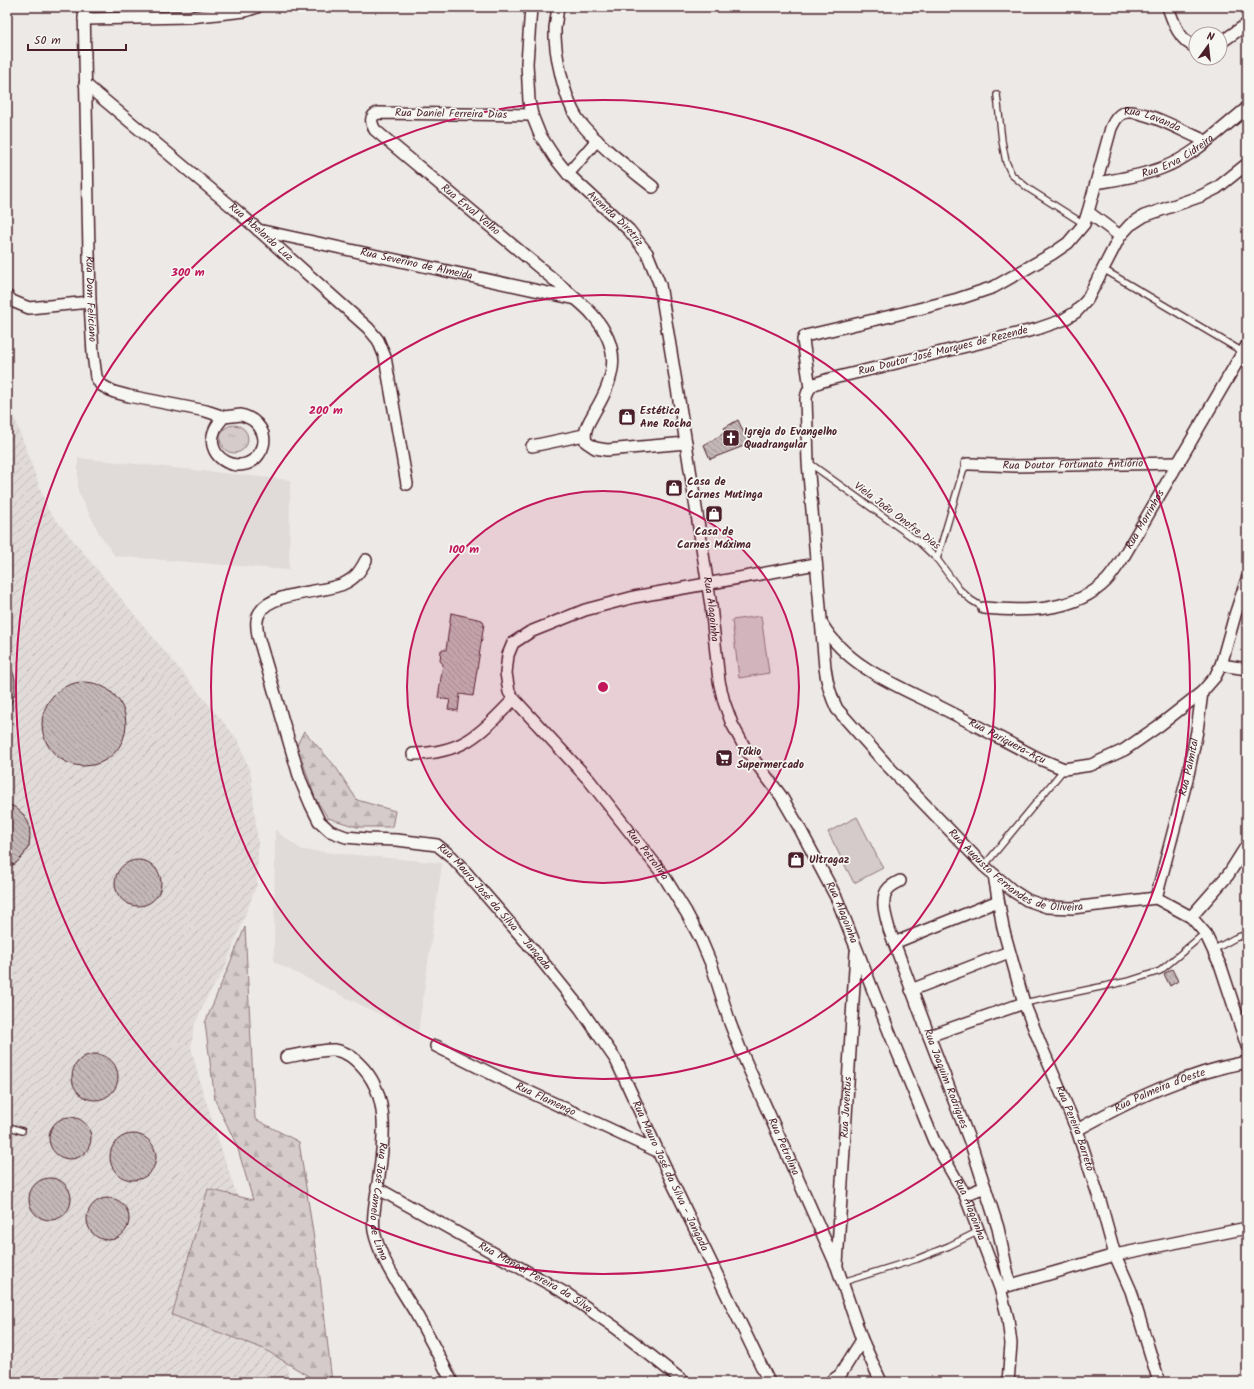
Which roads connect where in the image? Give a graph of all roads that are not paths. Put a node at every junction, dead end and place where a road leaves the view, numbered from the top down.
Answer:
1 (84, 7) edge
2 (257, 7) edge
3 (531, 7) edge
4 (558, 7) edge
5 (1168, 7) edge
6 (84, 19) junction
7 (1247, 24) edge
8 (1228, 37) edge
9 (1188, 42) edge
10 (86, 84) junction
11 (997, 94) dead end
12 (1247, 108) edge
13 (532, 115) junction
14 (372, 117) joint
15 (597, 140) junction
16 (1206, 142) junction
17 (1247, 164) edge
18 (568, 174) junction
19 (1097, 183) junction
20 (653, 187) dead end
21 (1088, 212) junction
22 (1084, 224) junction
23 (258, 230) junction
24 (1120, 236) junction
25 (1103, 269) junction
26 (7, 296) edge
27 (576, 299) junction
28 (90, 302) junction
29 (1246, 350) edge
30 (810, 388) junction
31 (224, 416) junction
32 (584, 435) junction
33 (686, 443) junction
34 (532, 446) dead end
35 (808, 462) junction
36 (1178, 463) junction
37 (967, 464) joint
38 (407, 484) dead end
39 (937, 559) junction
40 (366, 560) dead end
41 (816, 564) junction
42 (1247, 579) edge
43 (708, 584) junction
44 (984, 608) joint
45 (822, 623) junction
46 (1221, 665) junction
47 (1247, 669) edge
48 (1202, 692) junction
49 (514, 699) junction
50 (412, 754) dead end
51 (1064, 769) junction
52 (1247, 845) edge
53 (984, 866) junction
54 (994, 875) junction
55 (900, 881) dead end
56 (1156, 898) junction
57 (998, 900) junction
58 (1191, 917) junction
59 (1205, 933) junction
60 (1247, 934) edge
61 (894, 943) junction
62 (856, 947) junction
63 (1213, 950) junction
64 (1009, 952) junction
65 (911, 990) junction
66 (1024, 1003) junction
67 (929, 1036) junction
68 (436, 1046) dead end
69 (1247, 1046) edge
70 (286, 1057) dead end
71 (1247, 1062) edge
72 (7, 1126) edge
73 (1077, 1130) junction
74 (22, 1131) dead end
75 (657, 1151) junction
76 (986, 1187) junction
77 (377, 1188) junction
78 (965, 1195) junction
79 (1247, 1228) edge
80 (979, 1231) junction
81 (1115, 1255) junction
82 (837, 1267) junction
83 (843, 1282) junction
84 (1005, 1286) junction
85 (862, 1340) junction
86 (452, 1382) edge
87 (684, 1382) edge
88 (769, 1382) edge
89 (830, 1382) edge
90 (881, 1382) edge
91 (1008, 1382) edge
92 (1159, 1382) edge

1 - 6 street
2 - 6 street
3 - 13 street, Avenida Diretriz
4 - 15 street
5 - 9 street
6 - 10 street
7 - 8 street
10 - 23 street, Rua Abelardo Luz
10 - 28 street, Rua Dom Feliciano
11 - 22 lane
12 - 16 street, Rua Erva Cidreira
13 - 14 street, Rua Daniel Ferreira Dias
13 - 18 street, Avenida Diretriz
14 - 27 street, Rua Erval Velho
15 - 18 street
15 - 20 street
16 - 19 street, Rua Erva Cidreira
16 - 19 street, Rua Lavanda
17 - 24 street, Rua Doutor José Marques de Rezende
18 - 33 street, Avenida Diretriz
19 - 21 street
21 - 22 street
21 - 24 street
22 - 30 street
23 - 27 street, Rua Severino de Almeida
23 - 38 street, Rua Abelardo Luz
24 - 25 street, Rua Doutor José Marques de Rezende
25 - 29 lane
25 - 30 street, Rua Doutor José Marques de Rezende
26 - 28 street
27 - 32 street, Rua Erval Velho
28 - 31 street, Rua Dom Feliciano
29 - 36 street, Rua Morrinhos
30 - 35 street
31 - 31 street, Rua Dom Feliciano
32 - 33 street
32 - 34 street
33 - 43 street, Rua Alagoinha
35 - 39 lane, Viela João Onofre Dias
35 - 41 street
36 - 37 street, Rua Doutor Fortunato Antiório
36 - 44 street, Rua Morrinhos
37 - 39 lane
39 - 44 lane, Viela João Onofre Dias
40 - 75 street, Rua Mauro José da Silva - Jangada
41 - 43 street, Rua Petrolina
41 - 45 street
42 - 46 street
43 - 49 street, Rua Petrolina
43 - 62 street, Rua Alagoinha
45 - 51 street, Rua Pariquera-Açu
45 - 53 street, Rua Augusto Fernandes de Oliveira
46 - 47 street
46 - 48 street
48 - 51 street
48 - 56 street, Rua Palmital
49 - 50 street
49 - 82 street, Rua Petrolina
51 - 53 lane
52 - 58 street
53 - 54 street, Rua Augusto Fernandes de Oliveira
54 - 56 street, Rua Augusto Fernandes de Oliveira
54 - 57 street, Rua Pereira Barreto
55 - 61 street, Rua Joaquim Rodrigues
56 - 58 street
57 - 61 street
57 - 64 street, Rua Pereira Barreto
58 - 59 street
59 - 63 street
59 - 66 lane
60 - 63 lane
61 - 65 street, Rua Joaquim Rodrigues
62 - 78 street, Rua Alagoinha
62 - 82 street, Rua Juventus
63 - 69 street
64 - 65 street
64 - 66 street, Rua Pereira Barreto
65 - 67 street, Rua Joaquim Rodrigues
66 - 67 street
66 - 73 street, Rua Pereira Barreto
67 - 76 street, Rua Joaquim Rodrigues
68 - 75 street, Rua Flamengo
70 - 77 street, Rua José Camelo de Lima
71 - 73 street, Rua Palmeira d'Oeste
72 - 74 lane
73 - 81 street, Rua Pereira Barreto
75 - 88 street, Rua Mauro José da Silva - Jangada
76 - 78 street
76 - 84 street, Rua Joaquim Rodrigues
77 - 86 street, Rua José Camelo de Lima
77 - 87 street, Rua Manoel Pereira da Silva
78 - 80 street, Rua Alagoinha
79 - 81 street
80 - 83 lane
80 - 84 street, Rua Alagoinha
81 - 84 street
81 - 92 street, Rua Pereira Barreto
82 - 83 street, Rua Petrolina
83 - 85 street, Rua Petrolina
84 - 91 street, Rua Alagoinha
85 - 89 street
85 - 90 street, Rua Petrolina

